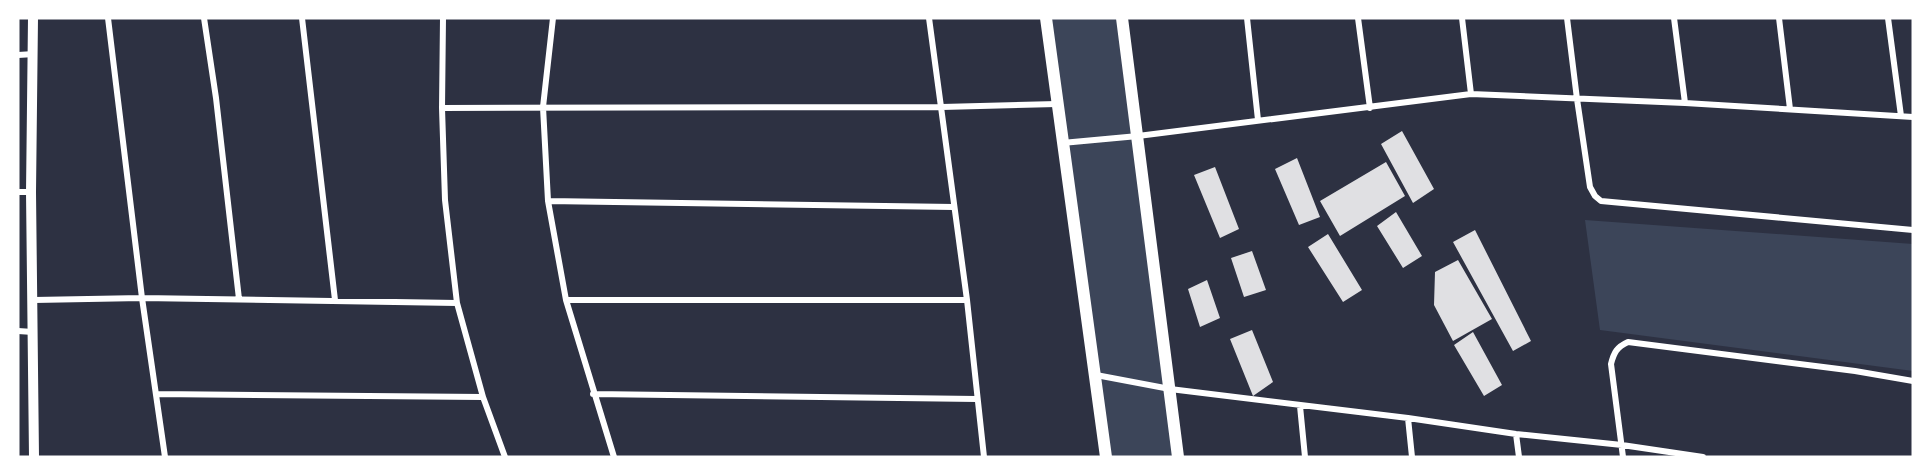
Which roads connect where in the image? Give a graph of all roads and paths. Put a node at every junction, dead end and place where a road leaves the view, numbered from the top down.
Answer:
1 (33, 18) edge
2 (108, 18) edge
3 (204, 18) edge
4 (302, 18) edge
5 (443, 18) edge
6 (553, 18) edge
7 (929, 18) edge
8 (1046, 18) edge
9 (1122, 18) edge
10 (1247, 18) edge
11 (1358, 18) edge
12 (1462, 18) edge
13 (1567, 18) edge
14 (1674, 18) edge
15 (1779, 18) edge
16 (1888, 18) edge
17 (34, 54) junction
18 (18, 55) edge
19 (1471, 94) junction
20 (1577, 99) junction
21 (1685, 103) junction
22 (1057, 104) junction
23 (543, 107) junction
24 (942, 107) junction
25 (442, 108) junction
26 (1370, 108) junction
27 (1791, 109) junction
28 (1901, 116) junction
29 (1913, 117) edge
30 (1258, 120) junction
31 (1138, 136) junction
32 (1062, 143) junction
33 (18, 192) edge
34 (31, 192) junction
35 (548, 201) junction
36 (954, 207) junction
37 (1913, 230) edge
38 (142, 298) junction
39 (239, 299) junction
40 (33, 300) junction
41 (335, 300) junction
42 (566, 300) junction
43 (967, 300) junction
44 (457, 303) junction
45 (18, 332) edge
46 (34, 332) junction
47 (1096, 375) junction
48 (1913, 381) edge
49 (1170, 389) junction
50 (156, 394) junction
51 (593, 394) junction
52 (483, 397) junction
53 (977, 399) junction
54 (1300, 406) junction
55 (1408, 418) junction
56 (1516, 434) junction
57 (1622, 446) junction
58 (34, 457) edge
59 (165, 457) edge
60 (505, 457) edge
61 (614, 457) edge
62 (984, 457) edge
63 (1106, 457) edge
64 (1178, 457) edge
65 (1305, 457) edge
66 (1412, 457) edge
67 (1519, 457) edge
68 (1623, 457) edge
69 (1703, 457) edge

1 - 17 street
2 - 38 street
3 - 39 street
4 - 41 street
5 - 25 street
6 - 23 street
7 - 24 street
8 - 22 main road
9 - 31 main road
10 - 30 street
11 - 26 street
12 - 19 street
13 - 20 street
14 - 21 street
15 - 27 street
16 - 28 street
17 - 18 street
17 - 34 street
19 - 20 street
19 - 26 street
20 - 21 street
20 - 37 street
21 - 27 street
22 - 24 street
22 - 32 main road
23 - 24 street
23 - 25 street
23 - 35 street
24 - 36 street
25 - 44 street
26 - 30 street
27 - 28 street
28 - 29 street
30 - 31 street
31 - 32 street
31 - 49 main road
32 - 47 main road
33 - 34 street
34 - 40 street
35 - 36 street
35 - 42 street
36 - 43 street
38 - 39 street
38 - 40 street
38 - 50 street
39 - 41 street
40 - 46 street
41 - 44 street
42 - 43 street
42 - 51 street
43 - 53 street
44 - 52 street
45 - 46 street
46 - 58 street
47 - 49 street
47 - 63 main road
48 - 57 street
49 - 54 street
49 - 64 main road
50 - 52 street
50 - 59 street
51 - 53 street
51 - 61 street
52 - 60 street
53 - 62 street
54 - 55 street
54 - 65 street
55 - 56 street
55 - 66 street
56 - 57 street
56 - 67 street
57 - 68 street
57 - 69 street

